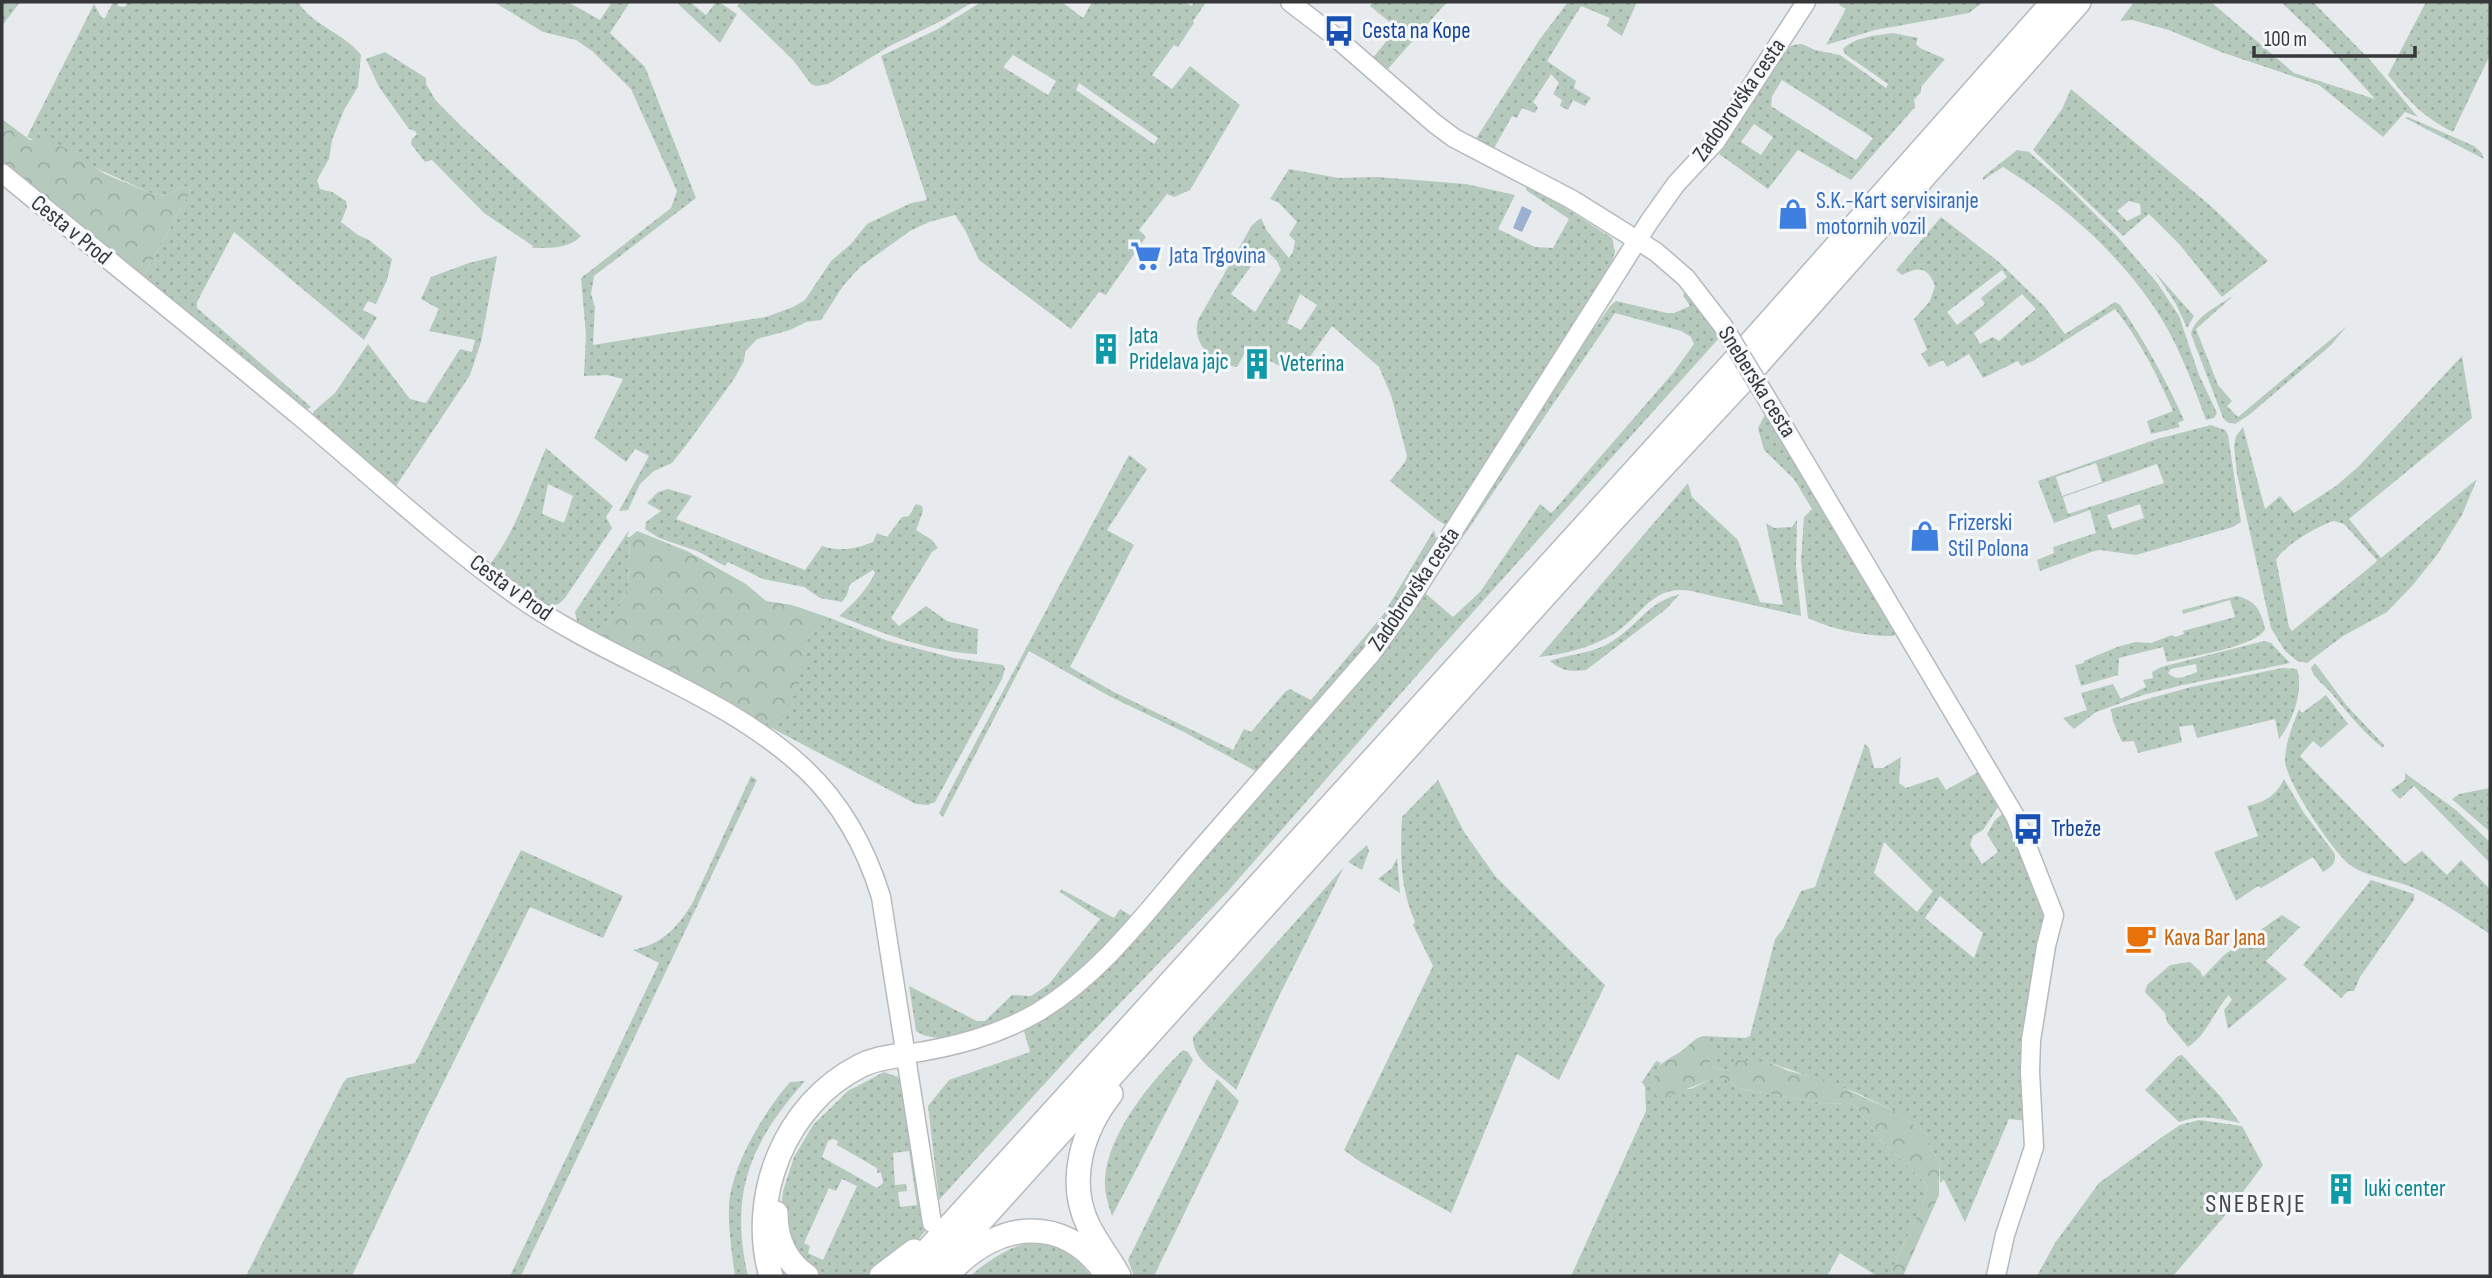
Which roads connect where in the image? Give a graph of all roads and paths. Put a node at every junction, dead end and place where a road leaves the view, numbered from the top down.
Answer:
1 (1290, 2) edge
2 (1807, 2) edge
3 (2042, 2) edge
4 (2053, 2) edge
5 (2080, 2) edge
6 (2034, 24) junction
7 (2, 173) edge
8 (1638, 240) junction
9 (1156, 1028) junction
10 (907, 1054) junction
11 (957, 1217) junction
12 (932, 1223) dead end
13 (771, 1276) edge
14 (807, 1276) edge
15 (881, 1276) edge
16 (904, 1276) edge
17 (931, 1276) edge
18 (946, 1276) edge
19 (1107, 1276) edge
20 (1119, 1276) edge
21 (1996, 1276) edge

1 - 8 street, Sneberska cesta
2 - 8 street, Zadobrovška cesta
3 - 6 highway
4 - 6 highway
5 - 9 highway
6 - 11 highway
7 - 10 street, Cesta v Prod
8 - 10 street, Zadobrovška cesta
8 - 21 street, Sneberska cesta, bridge
9 - 17 highway
9 - 20 highway
10 - 12 street, Cesta v Prod
10 - 13 highway
10 - 14 highway
11 - 15 highway
11 - 16 highway
18 - 19 highway

